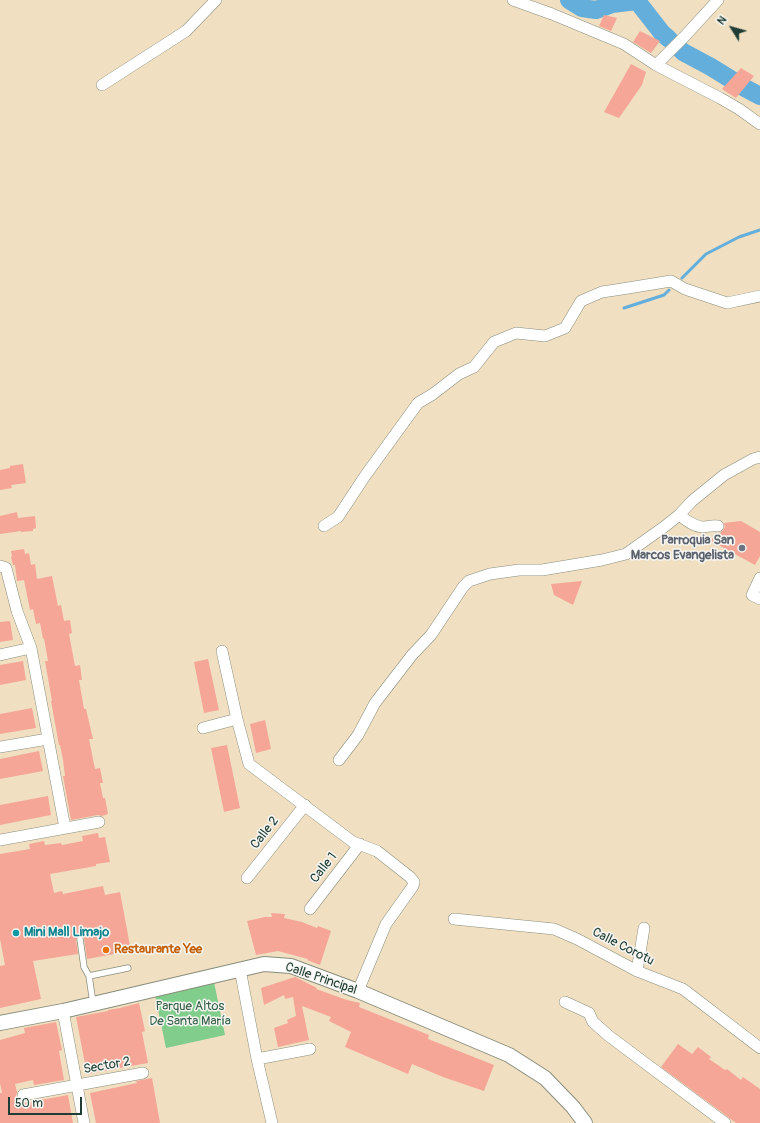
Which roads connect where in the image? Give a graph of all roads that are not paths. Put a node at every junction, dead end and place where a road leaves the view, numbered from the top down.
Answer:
1 (216, 0) edge
2 (513, 0) edge
3 (718, 0) edge
4 (656, 65) junction
5 (102, 85) dead end
6 (760, 124) edge
7 (760, 296) edge
8 (760, 457) edge
9 (678, 515) junction
10 (324, 526) dead end
11 (718, 526) dead end
12 (0, 566) edge
13 (760, 578) edge
14 (760, 599) edge
15 (31, 648) junction
16 (222, 652) dead end
17 (0, 655) edge
18 (237, 720) junction
19 (204, 728) dead end
20 (48, 739) junction
21 (0, 747) edge
22 (339, 760) dead end
23 (305, 805) junction
24 (99, 822) dead end
25 (65, 828) junction
26 (0, 840) edge
27 (360, 844) junction
28 (247, 878) dead end
29 (310, 909) dead end
30 (454, 919) dead end
31 (644, 928) dead end
32 (80, 939) dead end
33 (128, 968) dead end
34 (240, 969) junction
35 (637, 971) junction
36 (89, 976) junction
37 (358, 992) junction
38 (565, 1002) dead end
39 (93, 1003) junction
40 (63, 1010) junction
41 (0, 1023) edge
42 (760, 1048) edge
43 (310, 1049) dead end
44 (257, 1059) junction
45 (143, 1073) dead end
46 (77, 1085) junction
47 (23, 1095) dead end
48 (84, 1123) edge
49 (272, 1123) edge
50 (585, 1123) edge
51 (725, 1123) edge

1 - 5 street
2 - 4 street
3 - 4 street
4 - 6 street
7 - 10 street
8 - 9 street
9 - 11 street
9 - 22 street
12 - 15 street
13 - 14 street
15 - 17 street
15 - 20 street
16 - 18 street
18 - 19 street
18 - 23 street
20 - 21 street
20 - 25 street
23 - 27 street
23 - 28 street, Calle 2
24 - 25 street
25 - 26 street
27 - 29 street, Calle 1
27 - 37 street
30 - 35 street, Calle Corotu
31 - 35 street
32 - 36 lane
33 - 36 lane
34 - 37 street, Calle Principal
34 - 39 street, Calle Principal
34 - 44 street
35 - 42 street, Calle Corotu
36 - 39 lane
37 - 50 street, Calle Principal
38 - 51 street
39 - 40 street, Calle Principal
40 - 41 street, Calle Principal
40 - 46 street
43 - 44 street
44 - 49 street
45 - 46 street, Sector 2
46 - 47 street, Sector 2
46 - 48 street

